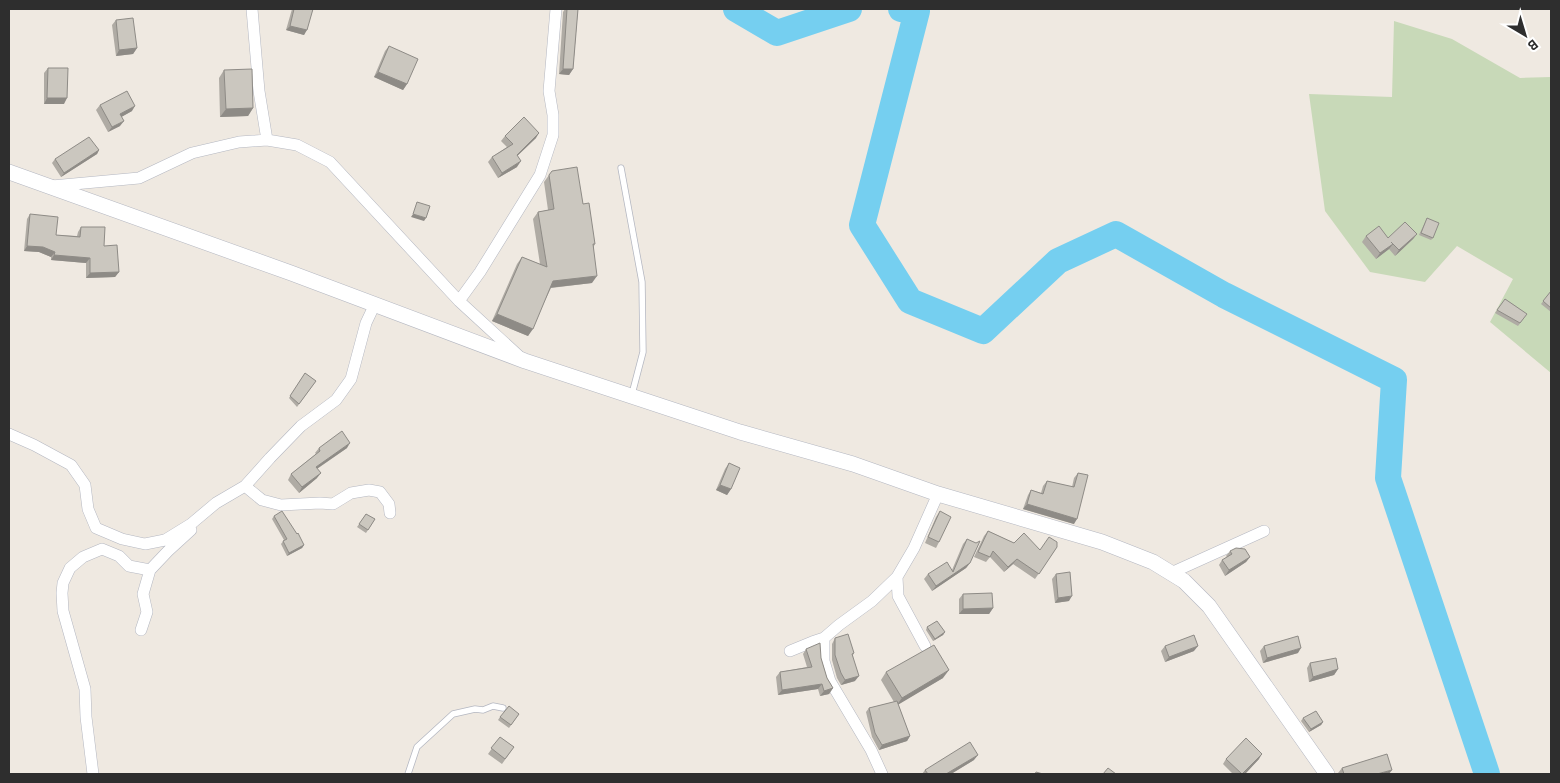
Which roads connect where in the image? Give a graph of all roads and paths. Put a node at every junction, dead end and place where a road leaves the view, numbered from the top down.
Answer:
1 (252, 9) edge
2 (556, 9) edge
3 (267, 140) junction
4 (621, 168) dead end
5 (9, 172) edge
6 (49, 186) junction
7 (459, 301) junction
8 (375, 304) junction
9 (525, 361) junction
10 (632, 396) junction
11 (9, 434) edge
12 (246, 486) junction
13 (938, 494) junction
14 (216, 503) junction
15 (390, 513) dead end
16 (1264, 531) dead end
17 (150, 570) junction
18 (1171, 573) junction
19 (897, 577) junction
20 (141, 630) dead end
21 (824, 638) junction
22 (925, 646) dead end
23 (790, 651) dead end
24 (503, 708) dead end
25 (93, 774) edge
26 (408, 774) edge
27 (882, 774) edge
28 (1327, 774) edge

1 - 3 street
2 - 7 street
3 - 6 street
3 - 7 street
4 - 10 lane
5 - 6 street
6 - 8 street
7 - 9 street
8 - 9 street
8 - 12 street
9 - 10 street
10 - 13 street
11 - 14 street
12 - 14 street
12 - 15 street
13 - 18 street
13 - 19 street
14 - 17 street
16 - 18 street
17 - 20 street
17 - 25 street
18 - 28 street
19 - 21 street
19 - 22 street
21 - 23 street
21 - 27 street
24 - 26 lane

